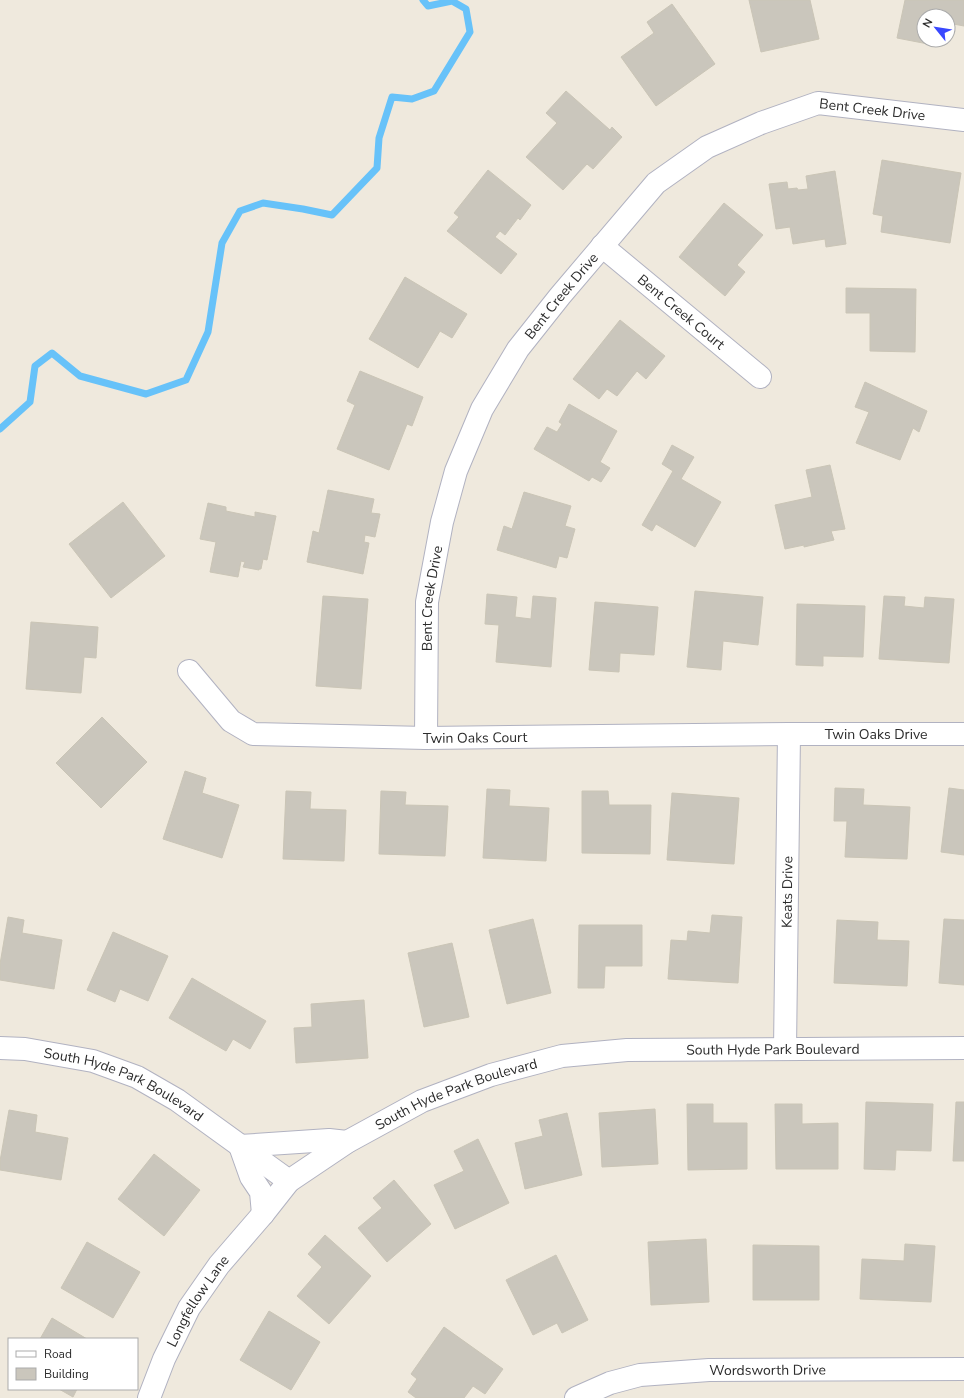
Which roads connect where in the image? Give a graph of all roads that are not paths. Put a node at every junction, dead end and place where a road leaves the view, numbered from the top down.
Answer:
1 (964, 120) edge
2 (602, 246) junction
3 (760, 377) dead end
4 (189, 671) dead end
5 (789, 734) junction
6 (964, 734) edge
7 (426, 738) junction
8 (0, 1048) edge
9 (964, 1048) edge
10 (785, 1049) junction
11 (347, 1142) junction
12 (240, 1146) junction
13 (289, 1181) junction
14 (263, 1214) junction
15 (964, 1369) edge
16 (149, 1398) edge
17 (576, 1398) edge

1 - 2 street, Bent Creek Drive
2 - 3 street, Bent Creek Court
2 - 7 street, Bent Creek Drive
4 - 7 street, Twin Oaks Court
5 - 6 street, Twin Oaks Drive
5 - 7 street, Twin Oaks Court
5 - 10 street, Keats Drive
8 - 12 street, South Hyde Park Boulevard
9 - 10 street, South Hyde Park Boulevard
10 - 11 street, South Hyde Park Boulevard
11 - 12 street
11 - 13 street, South Hyde Park Boulevard
12 - 13 street, South Hyde Park Boulevard
12 - 14 street
13 - 14 street, Longfellow Lane
14 - 16 street, Longfellow Lane
15 - 17 street, Wordsworth Drive

